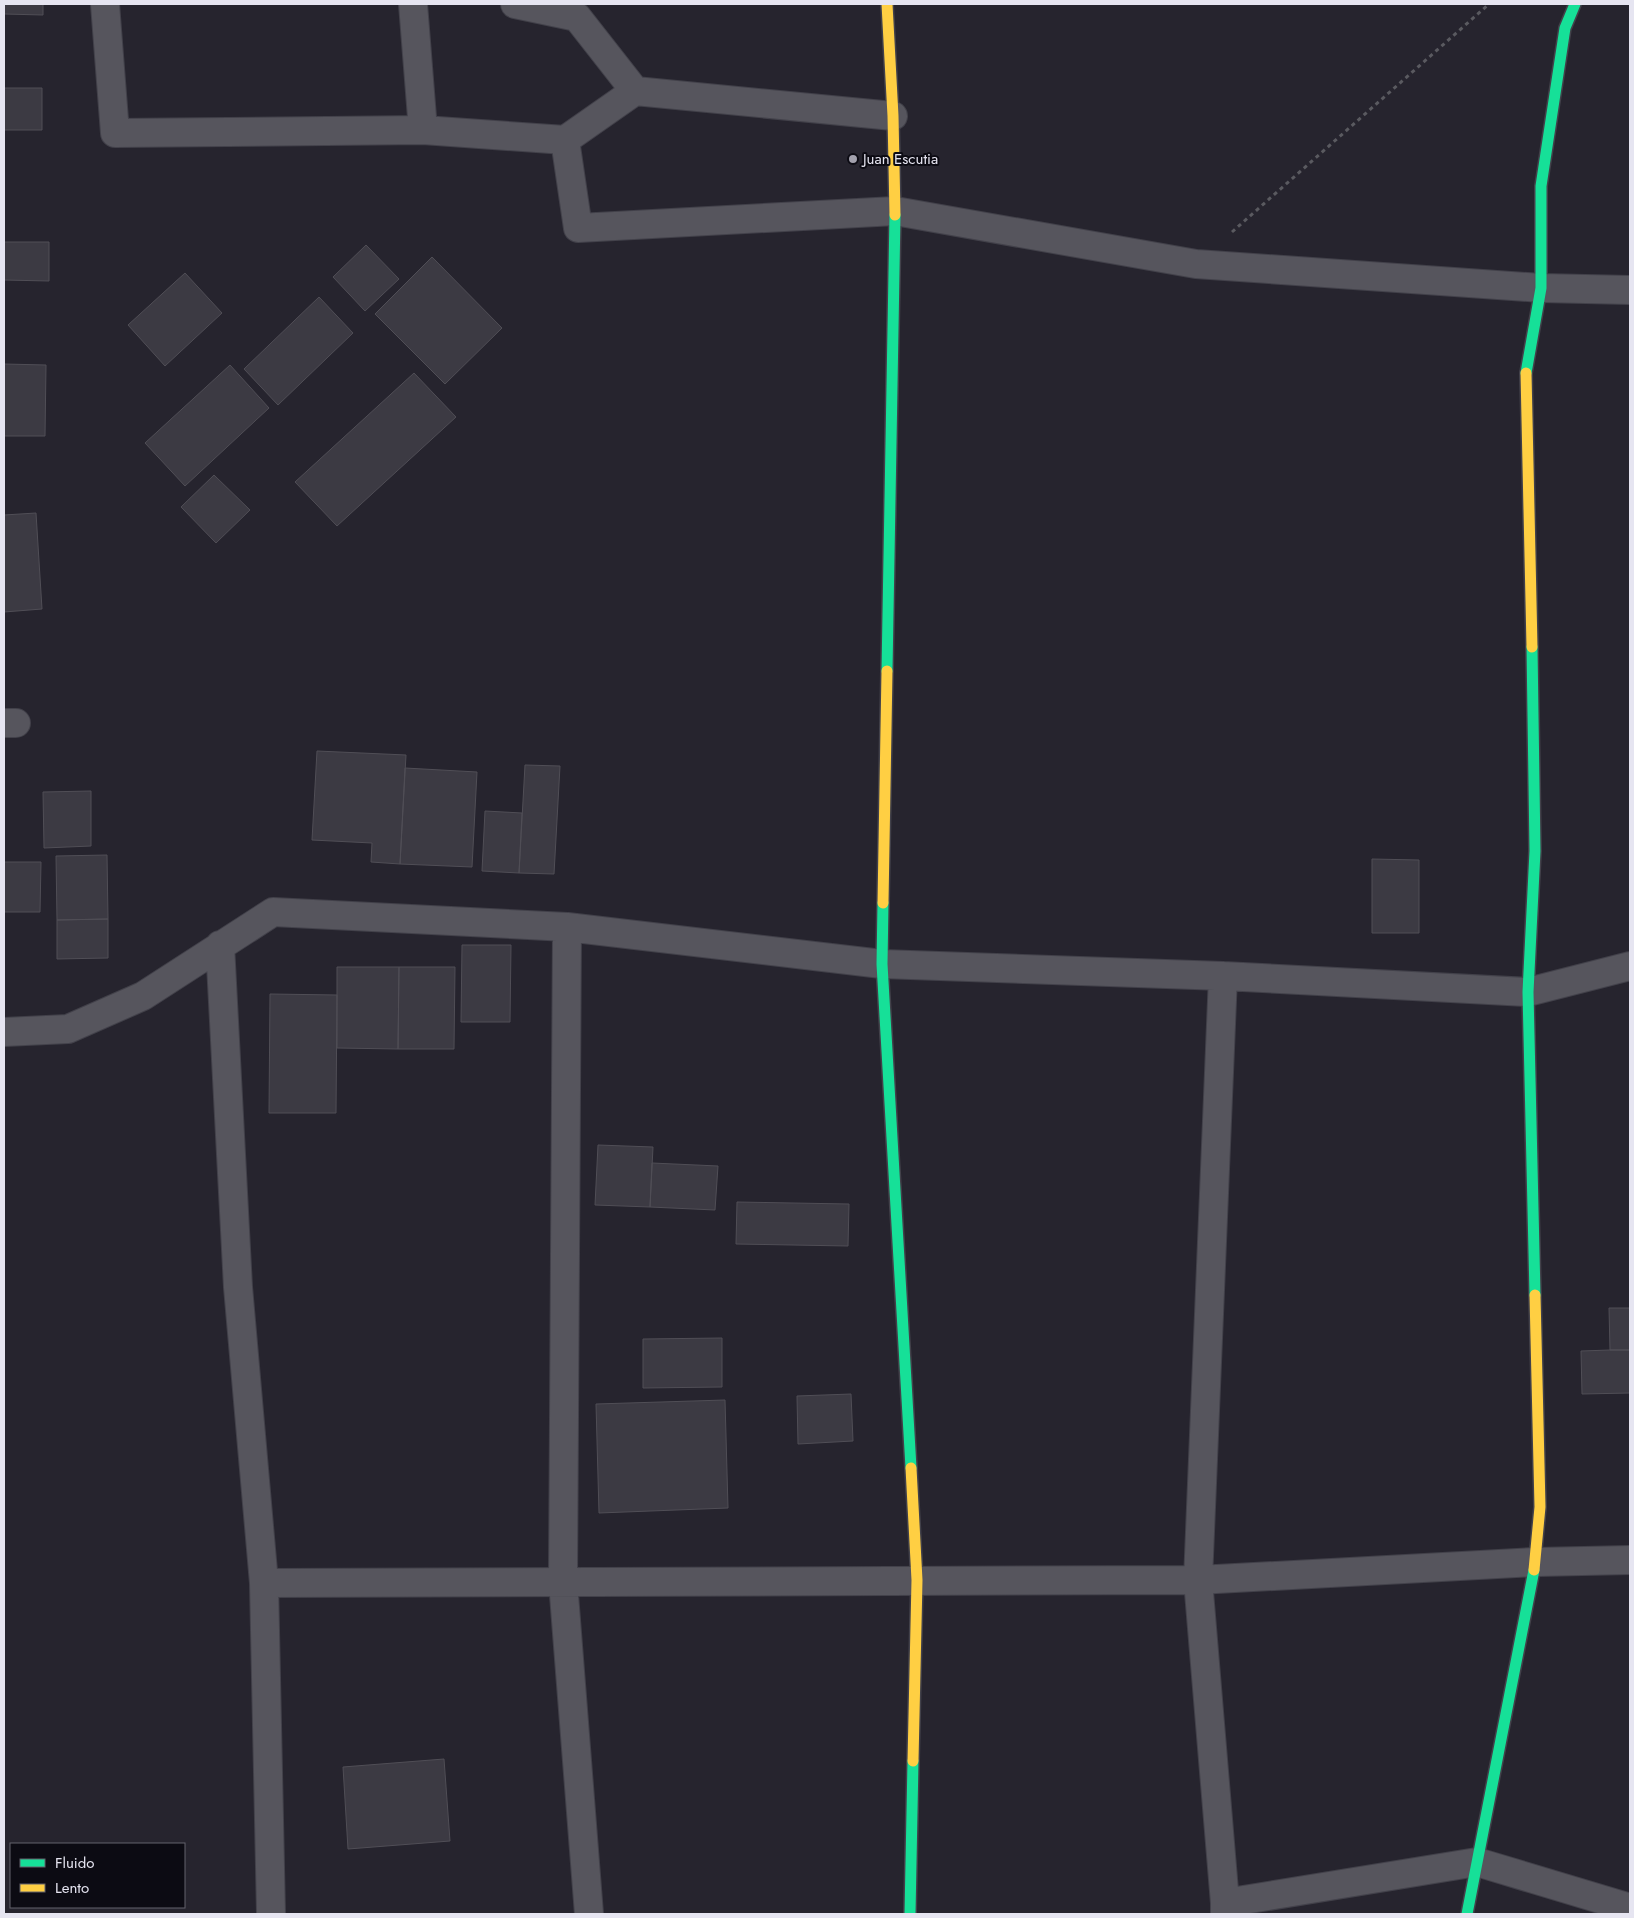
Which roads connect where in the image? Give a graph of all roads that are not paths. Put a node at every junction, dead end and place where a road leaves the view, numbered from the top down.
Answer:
1 (106, 4) edge
2 (414, 4) edge
3 (516, 4) edge
4 (887, 4) edge
5 (1575, 4) edge
6 (583, 10) edge
7 (635, 91) junction
8 (893, 116) junction
9 (423, 130) junction
10 (565, 140) junction
11 (895, 211) junction
12 (1541, 288) junction
13 (1630, 290) edge
14 (567, 927) junction
15 (220, 946) junction
16 (882, 964) junction
17 (1630, 966) edge
18 (1223, 976) junction
19 (1528, 992) junction
20 (4, 1032) edge
21 (1630, 1560) edge
22 (1536, 1562) junction
23 (916, 1580) junction
24 (1198, 1580) junction
25 (563, 1582) junction
26 (264, 1583) junction
27 (1477, 1862) junction
28 (1630, 1908) edge
29 (1225, 1909) edge
30 (271, 1914) edge
31 (589, 1914) edge
32 (910, 1914) edge
33 (1467, 1914) edge

1 - 9 street
2 - 9 street
3 - 6 street
4 - 8 street
5 - 12 street
6 - 7 street
7 - 8 street
7 - 10 street
8 - 11 street
9 - 10 street
10 - 11 street
11 - 12 street
11 - 16 street
12 - 13 street
12 - 19 street
14 - 15 street
14 - 16 street
14 - 25 street
15 - 20 street
15 - 26 street
16 - 18 street
16 - 23 street
17 - 19 street
18 - 19 street
18 - 24 street
19 - 22 street
21 - 22 street
22 - 24 street
22 - 27 street
23 - 24 street
23 - 25 street
23 - 32 street
24 - 29 street
25 - 26 street
25 - 31 street
26 - 30 street
27 - 28 street
27 - 29 street
27 - 33 street

